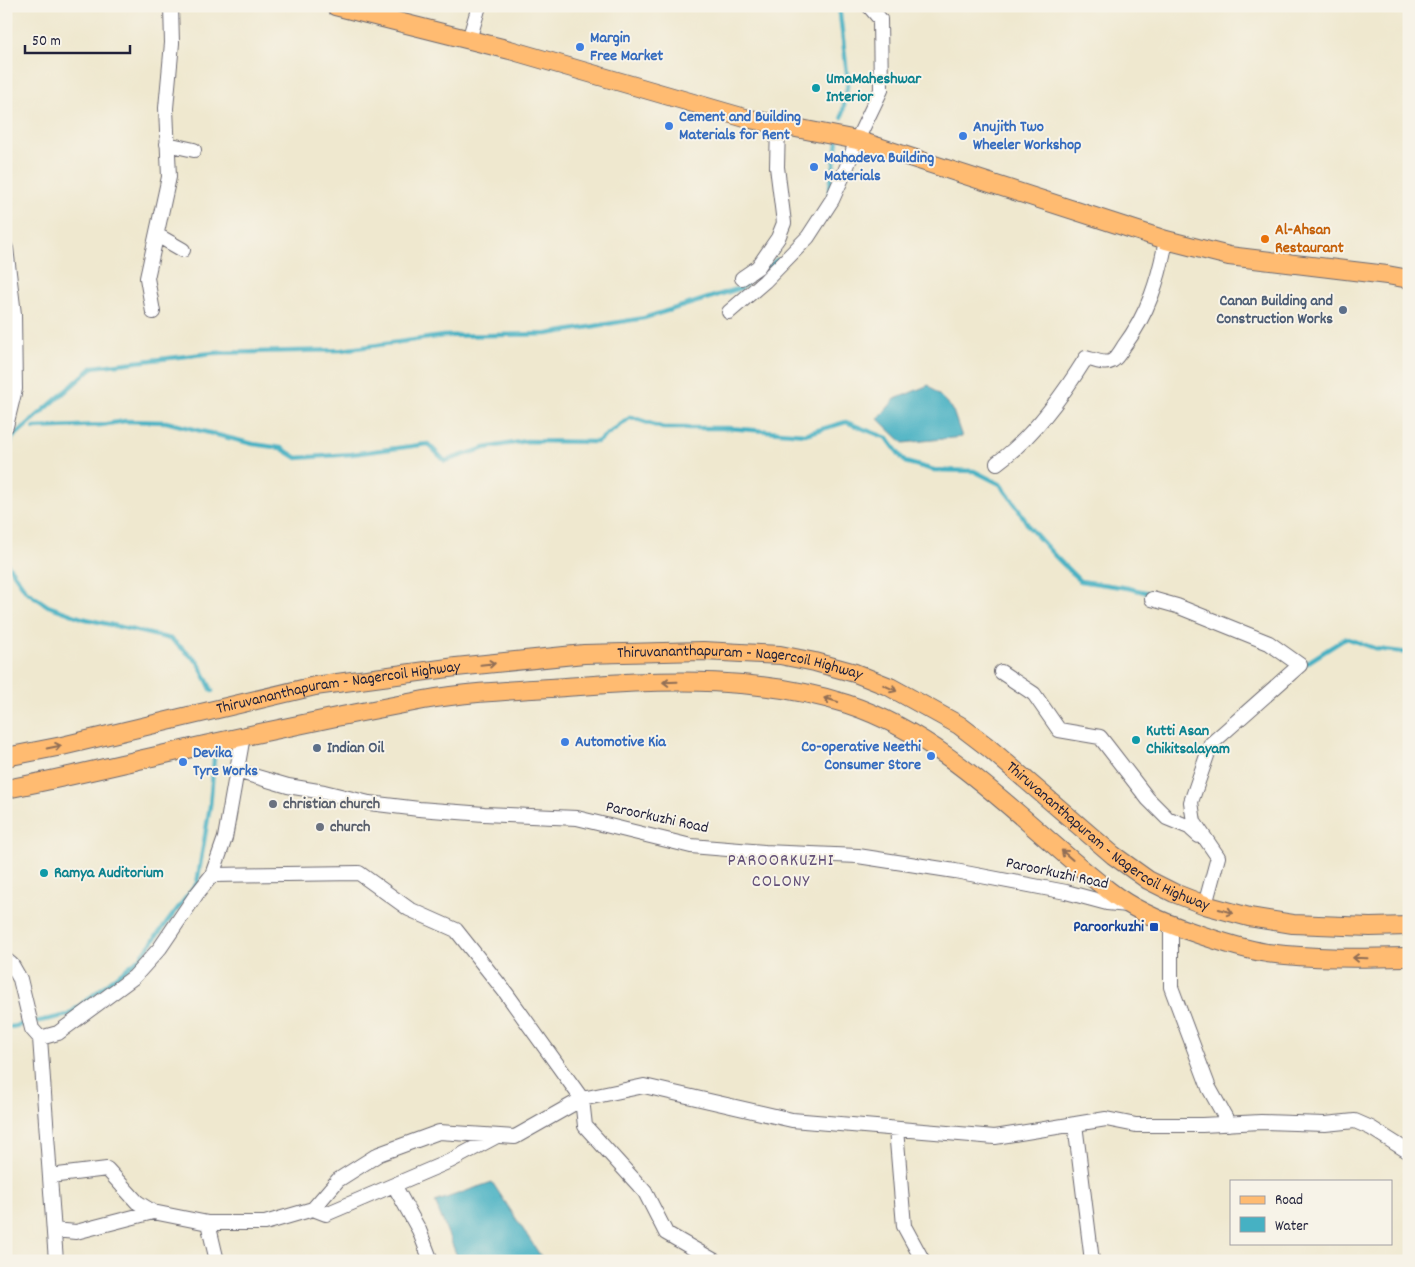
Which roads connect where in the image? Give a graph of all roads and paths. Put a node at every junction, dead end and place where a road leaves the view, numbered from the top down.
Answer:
1 (171, 6) edge
2 (335, 6) edge
3 (479, 6) edge
4 (869, 6) edge
5 (469, 40) junction
6 (778, 124) junction
7 (857, 140) junction
8 (167, 144) junction
9 (194, 150) dead end
10 (157, 235) junction
11 (1166, 240) junction
12 (6, 248) edge
13 (184, 250) dead end
14 (742, 278) dead end
15 (1409, 279) edge
16 (153, 312) dead end
17 (729, 312) dead end
18 (10, 314) edge
19 (6, 426) edge
20 (997, 463) dead end
21 (1152, 599) dead end
22 (1002, 672) dead end
23 (243, 736) junction
24 (6, 757) edge
25 (237, 772) junction
26 (6, 789) edge
27 (1218, 857) junction
28 (212, 875) junction
29 (1206, 904) junction
30 (1130, 906) junction
31 (1171, 925) junction
32 (1409, 926) edge
33 (1409, 956) edge
34 (6, 960) edge
35 (36, 1034) junction
36 (582, 1099) junction
37 (1075, 1124) junction
38 (1229, 1124) junction
39 (896, 1129) junction
40 (498, 1136) junction
41 (1409, 1152) edge
42 (50, 1176) junction
43 (394, 1185) junction
44 (313, 1209) junction
45 (153, 1212) junction
46 (208, 1224) junction
47 (54, 1230) junction
48 (56, 1261) edge
49 (217, 1261) edge
50 (431, 1261) edge
51 (715, 1261) edge
52 (923, 1261) edge
53 (1092, 1261) edge

1 - 8 street
2 - 5 main road
3 - 5 street
4 - 7 street
5 - 6 main road
6 - 7 main road
6 - 14 street
7 - 11 main road
7 - 17 street
8 - 9 street
8 - 10 street
10 - 13 street
10 - 16 street
11 - 15 main road
11 - 20 street
12 - 18 street
18 - 19 street
21 - 27 street
22 - 27 street
23 - 25 street
23 - 26 main road, Thiruvananthapuram - Nagercoil Highway
30 -> 23 main road, Thiruvananthapuram - Nagercoil Highway
24 -> 29 main road, Thiruvananthapuram - Nagercoil Highway
25 - 28 street
25 - 30 street, Paroorkuzhi Road
27 - 29 street
28 - 35 street
28 - 36 street
29 -> 32 main road, Thiruvananthapuram - Nagercoil Highway
30 - 31 main road, Thiruvananthapuram - Nagercoil Highway
33 -> 31 main road, Thiruvananthapuram - Nagercoil Highway
31 - 38 street
34 - 35 street
35 - 42 street
36 - 39 street
36 - 40 street
36 - 51 street
37 - 38 street
37 - 39 street
37 - 53 street
38 - 41 street
39 - 52 street
40 - 43 street
40 - 44 street
42 - 45 street
42 - 47 street
43 - 44 street
43 - 50 street
44 - 46 street
45 - 46 street
45 - 47 street
46 - 49 street
47 - 48 street

